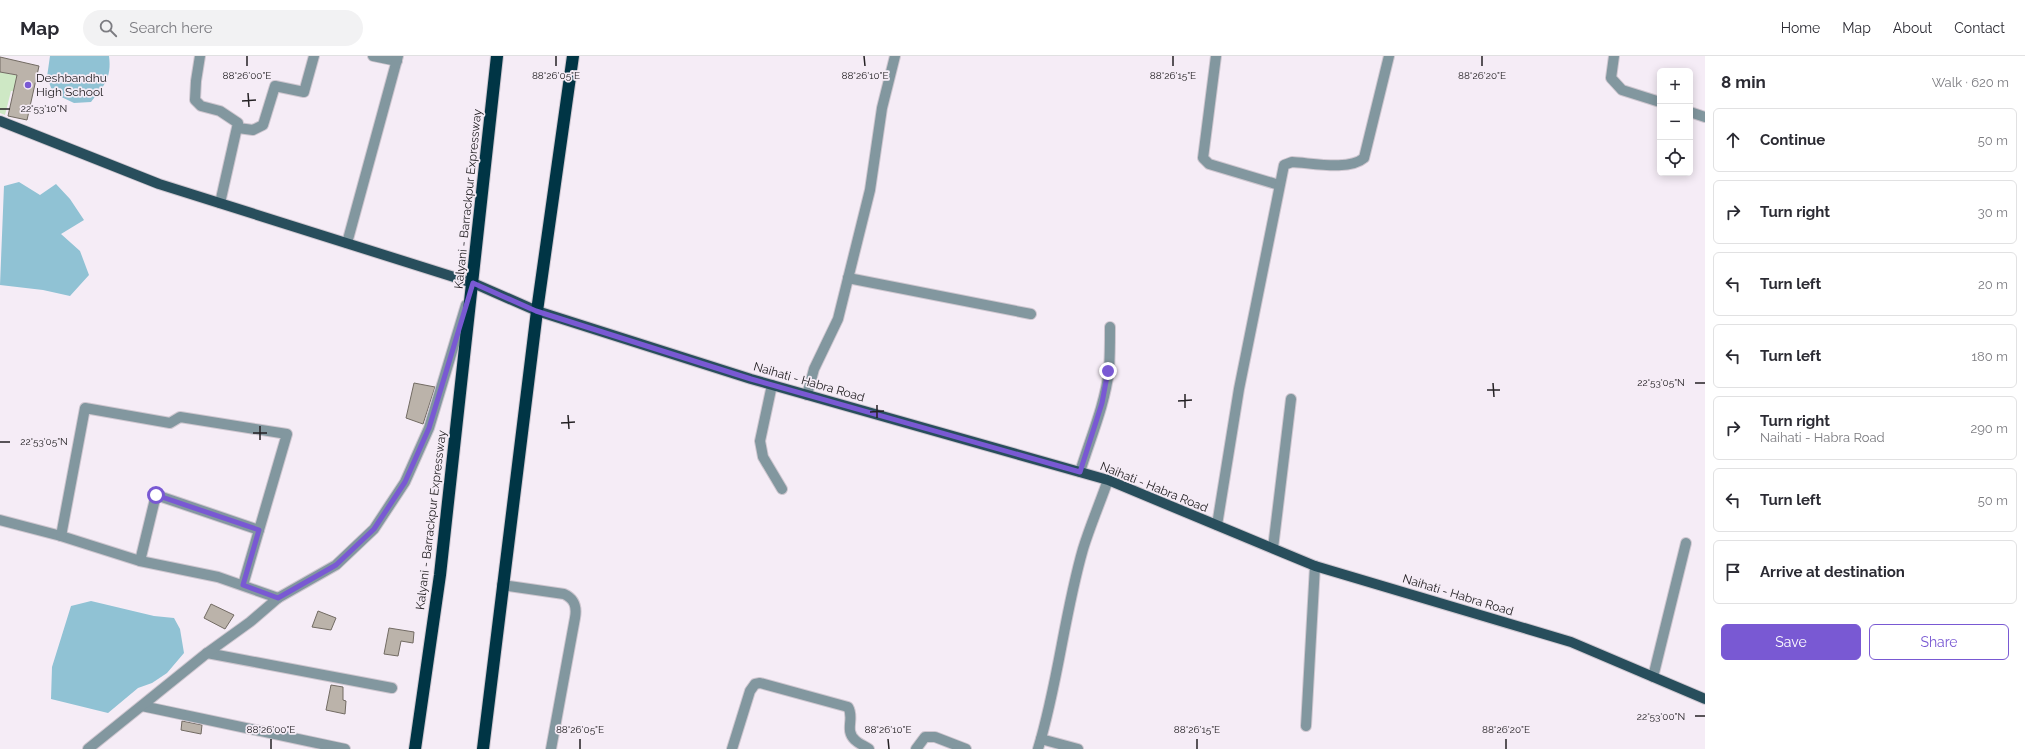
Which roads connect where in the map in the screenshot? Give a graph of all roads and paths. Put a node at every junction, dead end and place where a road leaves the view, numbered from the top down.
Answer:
1 (200, 56) edge
2 (314, 56) edge
3 (373, 56) edge
4 (497, 56) edge
5 (573, 56) edge
6 (895, 56) edge
7 (1216, 56) edge
8 (1389, 56) edge
9 (1614, 56) edge
10 (397, 58) edge
11 (1657, 101) edge
12 (1693, 113) edge
13 (1705, 117) edge
14 (0, 121) edge
15 (238, 128) junction
16 (1279, 185) junction
17 (220, 203) junction
18 (347, 243) junction
19 (848, 278) junction
20 (473, 283) junction
21 (536, 311) junction
22 (1031, 314) dead end
23 (1110, 327) dead end
24 (772, 384) junction
25 (807, 395) junction
26 (1291, 399) dead end
27 (1080, 472) junction
28 (1108, 480) junction
29 (782, 489) dead end
30 (0, 520) edge
31 (1217, 525) junction
32 (259, 530) junction
33 (61, 536) junction
34 (1686, 543) dead end
35 (1273, 548) junction
36 (140, 561) junction
37 (1314, 566) junction
38 (243, 585) junction
39 (502, 585) junction
40 (278, 598) junction
41 (207, 652) junction
42 (1653, 677) junction
43 (392, 688) dead end
44 (1705, 699) edge
45 (142, 706) junction
46 (1306, 726) dead end
47 (1041, 739) junction
48 (88, 749) edge
49 (345, 749) edge
50 (415, 749) edge
51 (483, 749) edge
52 (551, 749) edge
53 (732, 749) edge
54 (869, 749) edge
55 (916, 749) edge
56 (966, 749) edge
57 (1038, 749) edge
58 (1078, 749) edge

1 - 15 street
2 - 15 street
3 - 10 street
4 - 20 highway, Kalyani - Barrackpur Expressway
5 - 21 highway
6 - 19 street
7 - 16 street
8 - 16 street
9 - 11 street
10 - 18 street
12 - 13 street
14 - 17 main road, Naihati - Habra Road
15 - 17 street
16 - 31 street
17 - 18 main road, Naihati - Habra Road
18 - 20 main road, Naihati - Habra Road
19 - 22 street
19 - 25 street
20 - 21 main road, Naihati - Habra Road
20 - 40 street
20 - 50 highway, Kalyani - Barrackpur Expressway
21 - 24 main road, Naihati - Habra Road
21 - 39 highway
23 - 27 street
24 - 25 main road, Naihati - Habra Road
24 - 29 street
25 - 27 main road, Naihati - Habra Road
26 - 35 street
27 - 28 main road, Naihati - Habra Road
28 - 31 main road, Naihati - Habra Road
28 - 47 street
30 - 33 street
31 - 35 main road, Naihati - Habra Road
32 - 33 street
32 - 36 street
32 - 38 street
33 - 36 street
34 - 42 street
35 - 37 main road, Naihati - Habra Road
36 - 38 street
37 - 42 main road, Naihati - Habra Road
37 - 46 street
38 - 40 street
39 - 51 highway
39 - 52 street
40 - 41 street
41 - 43 street
41 - 45 street
42 - 44 main road, Naihati - Habra Road
45 - 48 street
45 - 49 street
47 - 57 street
47 - 58 street
53 - 54 street
55 - 56 street

